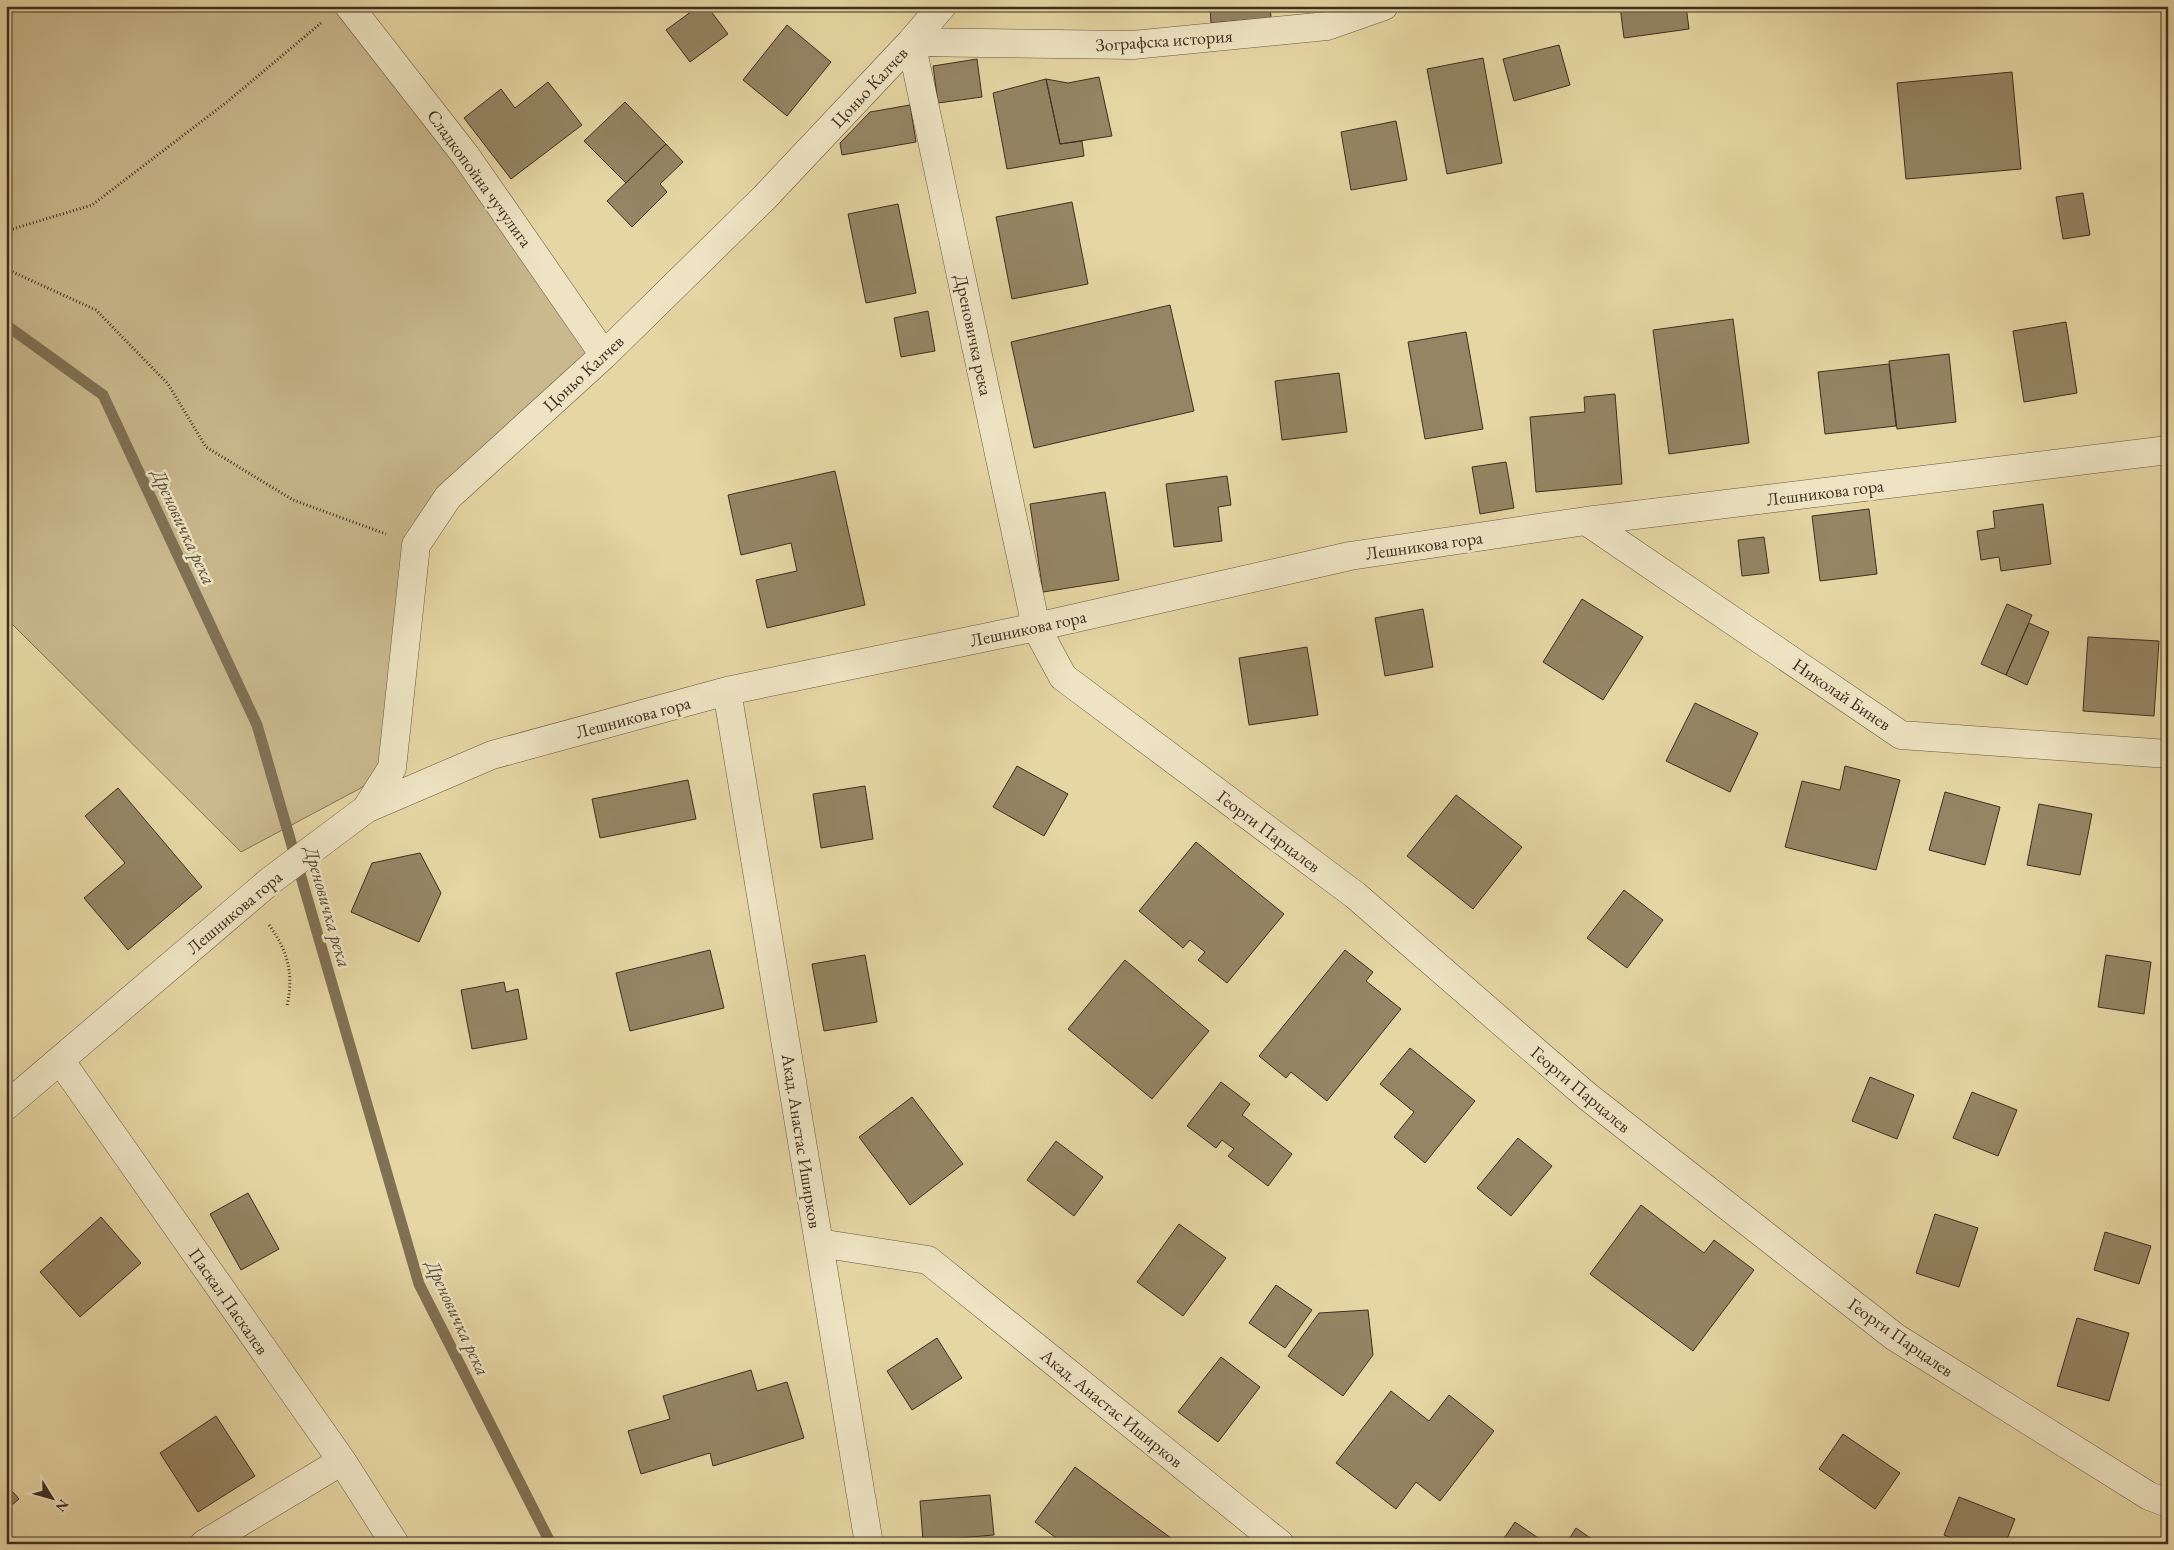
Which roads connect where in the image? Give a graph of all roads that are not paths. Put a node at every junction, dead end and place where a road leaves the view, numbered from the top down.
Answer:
1 (942, 6) edge
2 (1384, 6) edge
3 (351, 7) edge
4 (911, 42) junction
5 (604, 355) junction
6 (2168, 450) edge
7 (1586, 521) junction
8 (1036, 627) junction
9 (727, 691) junction
10 (2168, 754) edge
11 (366, 808) junction
12 (60, 1060) junction
13 (6, 1106) edge
14 (819, 1243) junction
15 (342, 1461) junction
16 (2168, 1503) edge
17 (204, 1544) edge
18 (395, 1544) edge
19 (869, 1544) edge
20 (1280, 1544) edge

1 - 4 street, Цоньо Калчев
2 - 4 street, Зографска история
3 - 5 street, Сладкопойна чучулига
4 - 5 street, Цоньо Калчев
4 - 8 street, Дреновичка река
5 - 11 street, Цоньо Калчев
6 - 7 street, Лешникова гора
7 - 8 street, Лешникова гора
7 - 10 street, Николай Бинев
8 - 9 street, Лешникова гора
8 - 16 street, Георги Парцалев
9 - 11 street, Лешникова гора
9 - 14 street, Акад. Анастас Иширков
11 - 12 street, Лешникова гора
12 - 13 street, Лешникова гора
12 - 15 street, Паскал Паскалев
14 - 19 street
14 - 20 street, Акад. Анастас Иширков
15 - 17 street
15 - 18 street, Паскал Паскалев

